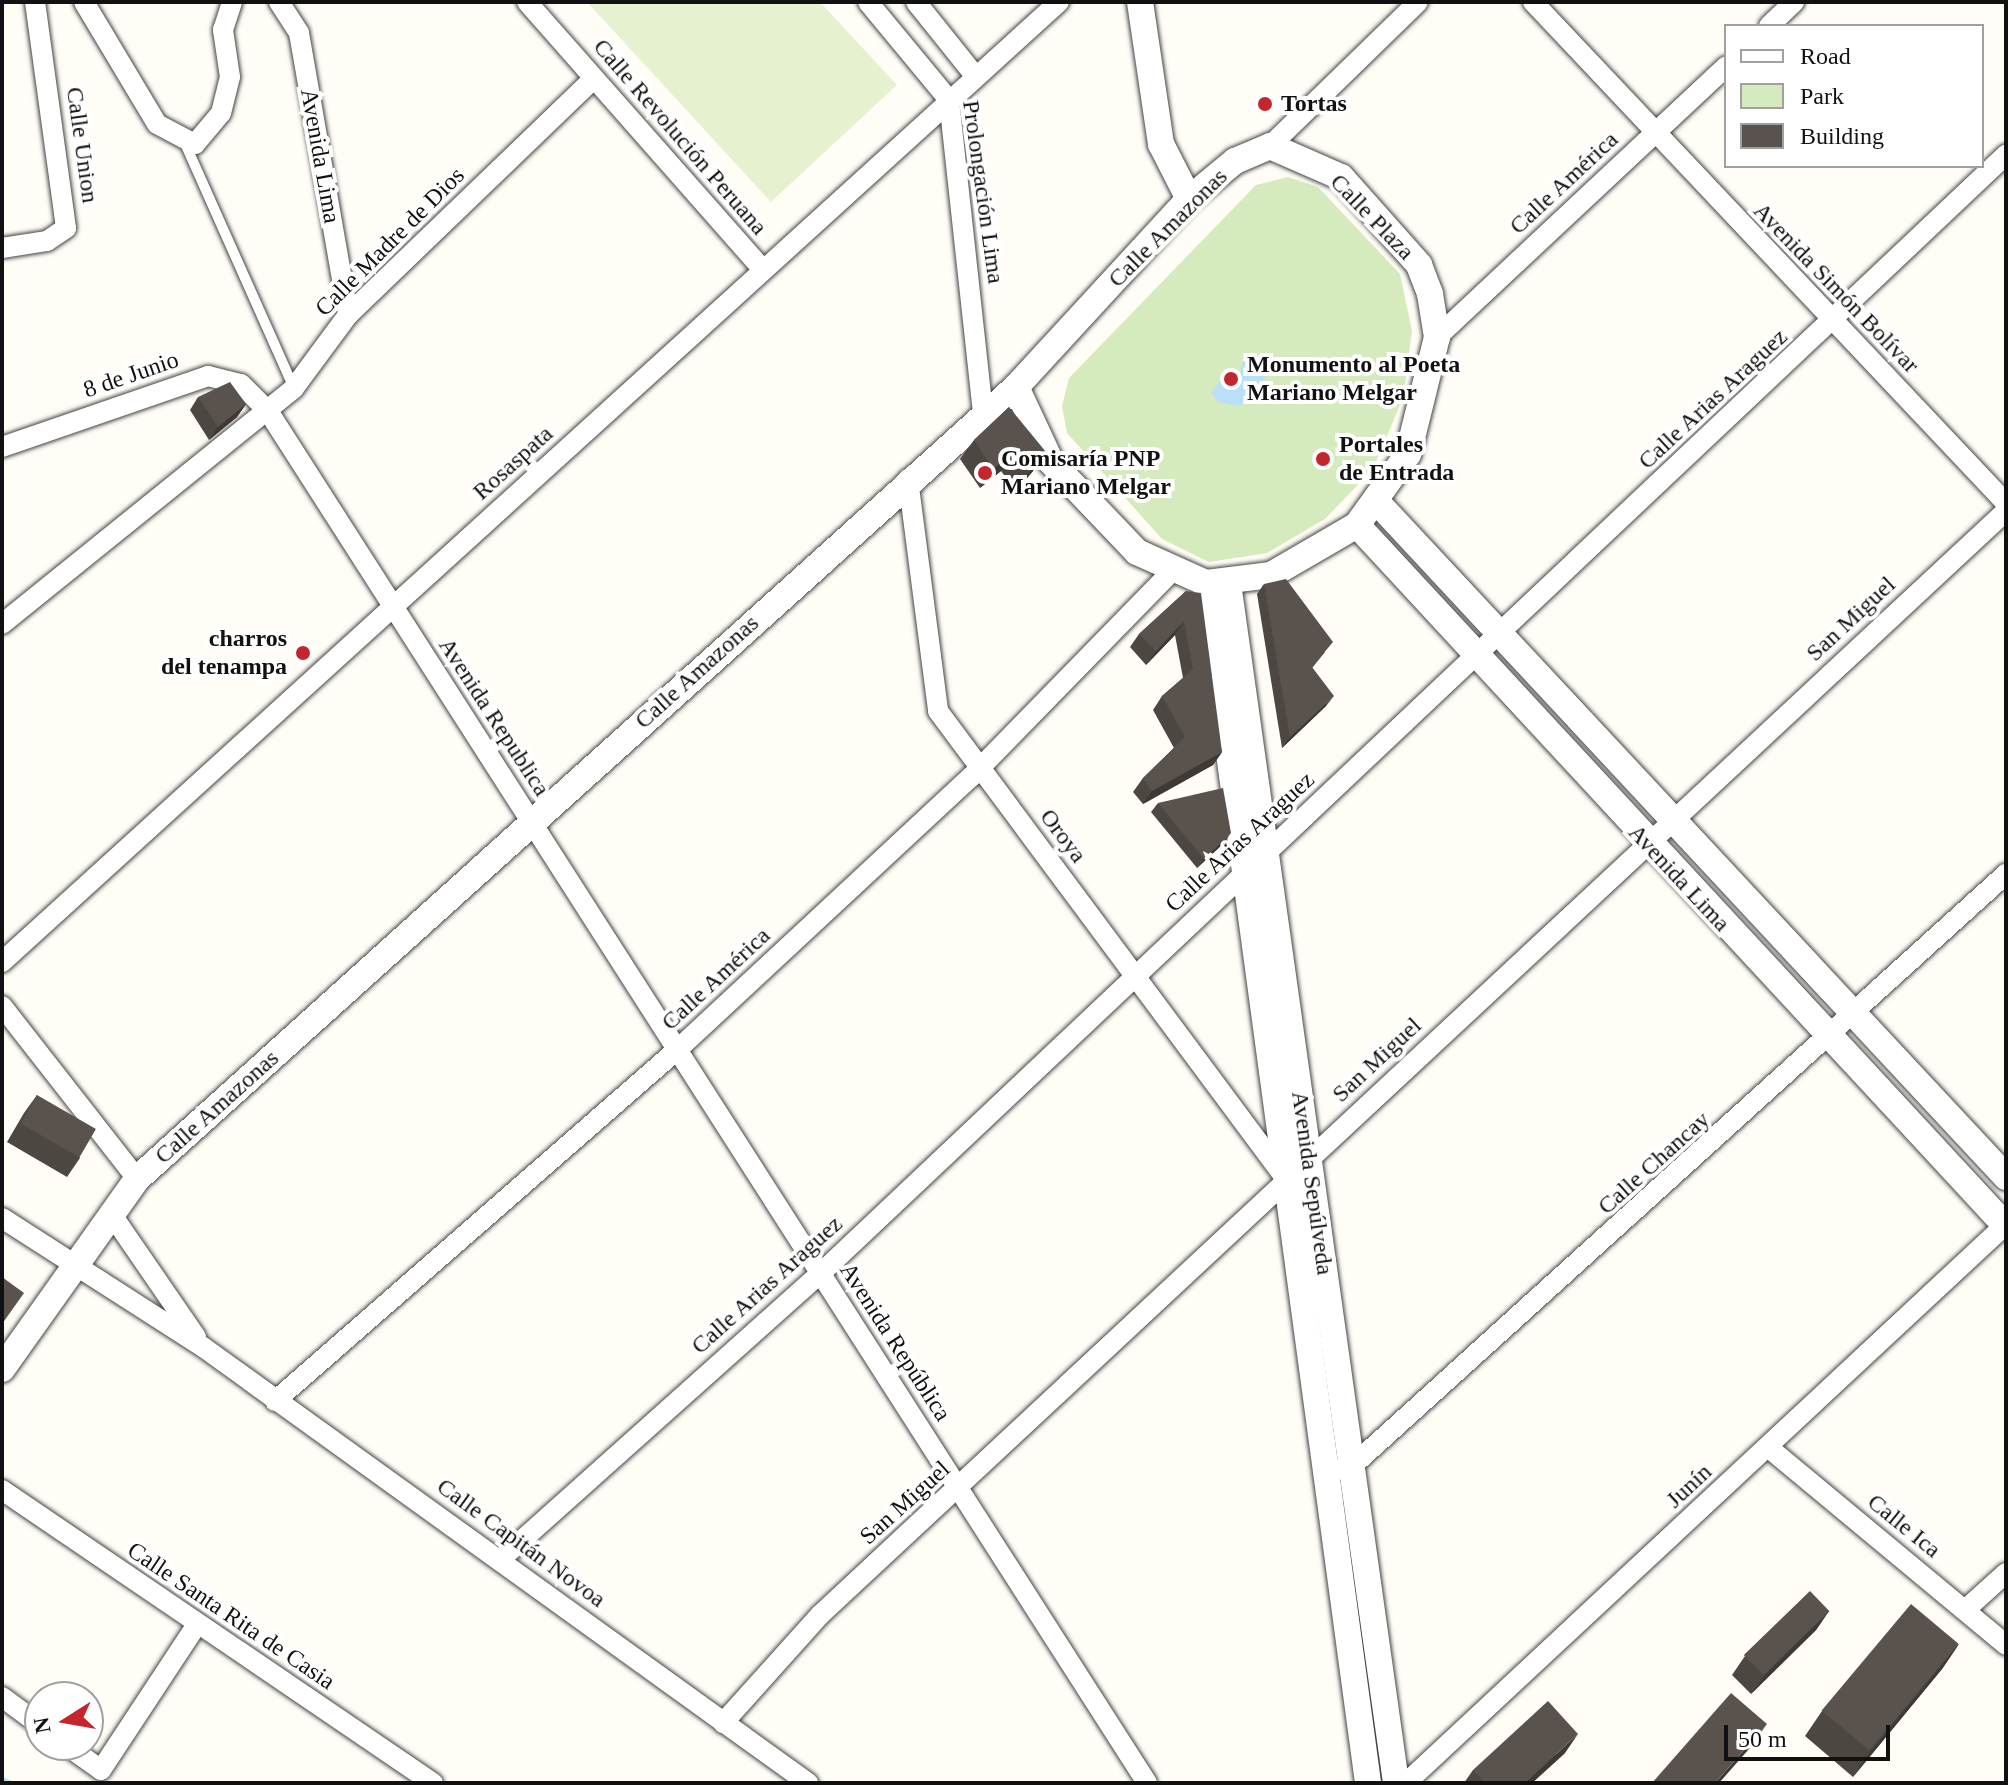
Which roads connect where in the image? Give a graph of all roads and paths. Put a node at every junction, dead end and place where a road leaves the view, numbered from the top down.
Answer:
1 (35, 2) edge
2 (84, 2) edge
3 (232, 2) edge
4 (279, 2) edge
5 (527, 2) edge
6 (868, 2) edge
7 (916, 2) edge
8 (1059, 2) edge
9 (1140, 2) edge
10 (1418, 2) edge
11 (1533, 2) edge
12 (1794, 2) edge
13 (1771, 24) edge
14 (1724, 69) edge
15 (976, 77) junction
16 (593, 79) junction
17 (949, 100) junction
18 (1655, 135) junction
19 (184, 141) junction
20 (1270, 146) junction
21 (2006, 155) edge
22 (1189, 199) junction
23 (2, 248) edge
24 (763, 270) junction
25 (348, 315) junction
26 (1832, 322) junction
27 (1437, 337) junction
28 (1016, 387) junction
29 (294, 388) junction
30 (268, 411) junction
31 (983, 415) junction
32 (2, 447) edge
33 (908, 479) junction
34 (1377, 502) junction
35 (2006, 503) edge
36 (2006, 511) edge
37 (1357, 525) junction
38 (1171, 572) junction
39 (1217, 583) junction
40 (394, 607) junction
41 (2, 624) edge
42 (1499, 636) junction
43 (1474, 659) junction
44 (980, 768) junction
45 (1672, 820) junction
46 (531, 822) junction
47 (1647, 843) junction
48 (1266, 854) junction
49 (1245, 872) junction
50 (2006, 874) edge
51 (2, 962) edge
52 (1134, 975) junction
53 (2, 1006) edge
54 (1855, 1017) junction
55 (1829, 1041) junction
56 (678, 1049) junction
57 (1308, 1160) junction
58 (2006, 1177) edge
59 (137, 1179) junction
60 (1286, 1179) junction
61 (110, 1212) junction
62 (2, 1218) edge
63 (2006, 1225) edge
64 (74, 1264) junction
65 (820, 1274) junction
66 (203, 1347) junction
67 (2, 1369) edge
68 (275, 1401) junction
69 (1769, 1448) junction
70 (1339, 1470) junction
71 (959, 1489) junction
72 (2, 1490) edge
73 (502, 1558) junction
74 (2006, 1573) edge
75 (1965, 1610) junction
76 (196, 1626) junction
77 (2006, 1645) edge
78 (2, 1697) edge
79 (24, 1713) edge
80 (723, 1723) junction
81 (88, 1761) edge
82 (433, 1783) edge
83 (808, 1783) edge
84 (1147, 1783) edge
85 (1368, 1783) edge
86 (1396, 1783) edge
87 (1406, 1783) edge

1 - 23 street, Calle Union
2 - 19 street
3 - 19 street
4 - 25 street, Avenida Lima
5 - 16 street, Calle Revolución Peruana
6 - 17 street, Prolongación Lima
7 - 15 street
8 - 15 street, Rosaspata
9 - 22 street
10 - 20 street, Calle Amazonas
11 - 18 street, Avenida Simón Bolívar
12 - 13 street
14 - 18 street, Calle América
15 - 17 street, Rosaspata
16 - 24 street, Calle Revolución Peruana
16 - 25 street, Calle Madre de Dios
17 - 24 street, Rosaspata
17 - 31 street, Prolongación Lima
18 - 26 street, Avenida Simón Bolívar
18 - 27 street, Calle América
19 - 29 lane
20 - 22 street, Calle Amazonas
20 - 27 street, Calle Plaza
21 - 26 street, Calle Arias Araguez
22 - 28 street, Calle Amazonas
24 - 40 street, Rosaspata
25 - 29 street, Calle Madre de Dios
26 - 35 street, Avenida Simón Bolívar
26 - 42 street, Calle Arias Araguez
27 - 34 street, Calle Plaza
28 - 31 street, Calle Amazonas
28 - 38 street, Calle Plaza
29 - 30 street, Calle Madre de Dios
30 - 32 street, 8 de Junio
30 - 40 street, Avenida Republica
30 - 41 street, Calle Madre de Dios
31 - 33 street, Calle Amazonas
33 - 44 street, Oroya
33 - 46 street, Calle Amazonas
34 - 37 street, Calle Plaza
34 - 42 street, Avenida Lima
36 - 45 street, San Miguel
37 - 39 street, Calle Plaza
37 - 43 street, Avenida Lima
38 - 39 street, Calle Plaza
38 - 44 street, Calle América
39 - 48 street, Avenida Sepúlveda
39 - 49 street, Avenida Sepúlveda
40 - 46 street, Avenida Republica
40 - 51 street, Rosaspata
42 - 43 street, Calle Arias Araguez
42 - 45 street, Avenida Lima
43 - 47 street, Avenida Lima
43 - 48 street, Calle Arias Araguez
44 - 52 street, Oroya
44 - 56 street, Calle América
45 - 47 street, San Miguel
45 - 54 street, Avenida Lima
46 - 56 street, Avenida Republica
46 - 59 street, Calle Amazonas
47 - 55 street, Avenida Lima
47 - 57 street, San Miguel
48 - 49 street, Calle Arias Araguez
48 - 57 street, Avenida Sepúlveda
49 - 52 street, Calle Arias Araguez
49 - 60 street, Avenida Sepúlveda
50 - 54 street, Calle Chancay
52 - 60 street, Oroya
52 - 65 street, Calle Arias Araguez
53 - 59 street
54 - 55 street, Calle Chancay
54 - 58 street, Avenida Lima
55 - 63 street, Avenida Lima
55 - 70 street, Calle Chancay
56 - 65 street, Avenida República
56 - 68 street, Calle América
57 - 60 street, San Miguel
57 - 70 street, Avenida Sepúlveda
59 - 61 street, Calle Amazonas
60 - 70 street, Avenida Sepúlveda
60 - 71 street, San Miguel
61 - 64 street, Calle Amazonas
61 - 66 street, Calle Capitán Novoa
62 - 64 street, Calle Capitán Novoa
63 - 69 street, Junín
64 - 66 street, Calle Capitán Novoa
64 - 67 street, Calle Amazonas
65 - 71 street, Avenida República
65 - 73 street, Calle Arias Araguez
66 - 68 street, Calle Capitán Novoa
68 - 73 street, Calle Capitán Novoa
69 - 75 street, Calle Ica
69 - 87 street, Junín
70 - 85 street, Avenida Sepúlveda
70 - 86 street, Avenida Sepúlveda
71 - 80 street, San Miguel
71 - 84 street, Avenida República
72 - 76 street, Calle Santa Rita de Casia
73 - 80 street, Calle Capitán Novoa
74 - 75 street
75 - 77 street, Calle Ica
76 - 81 street
76 - 82 street, Calle Santa Rita de Casia
78 - 79 street
80 - 83 street, Calle Capitán Novoa

